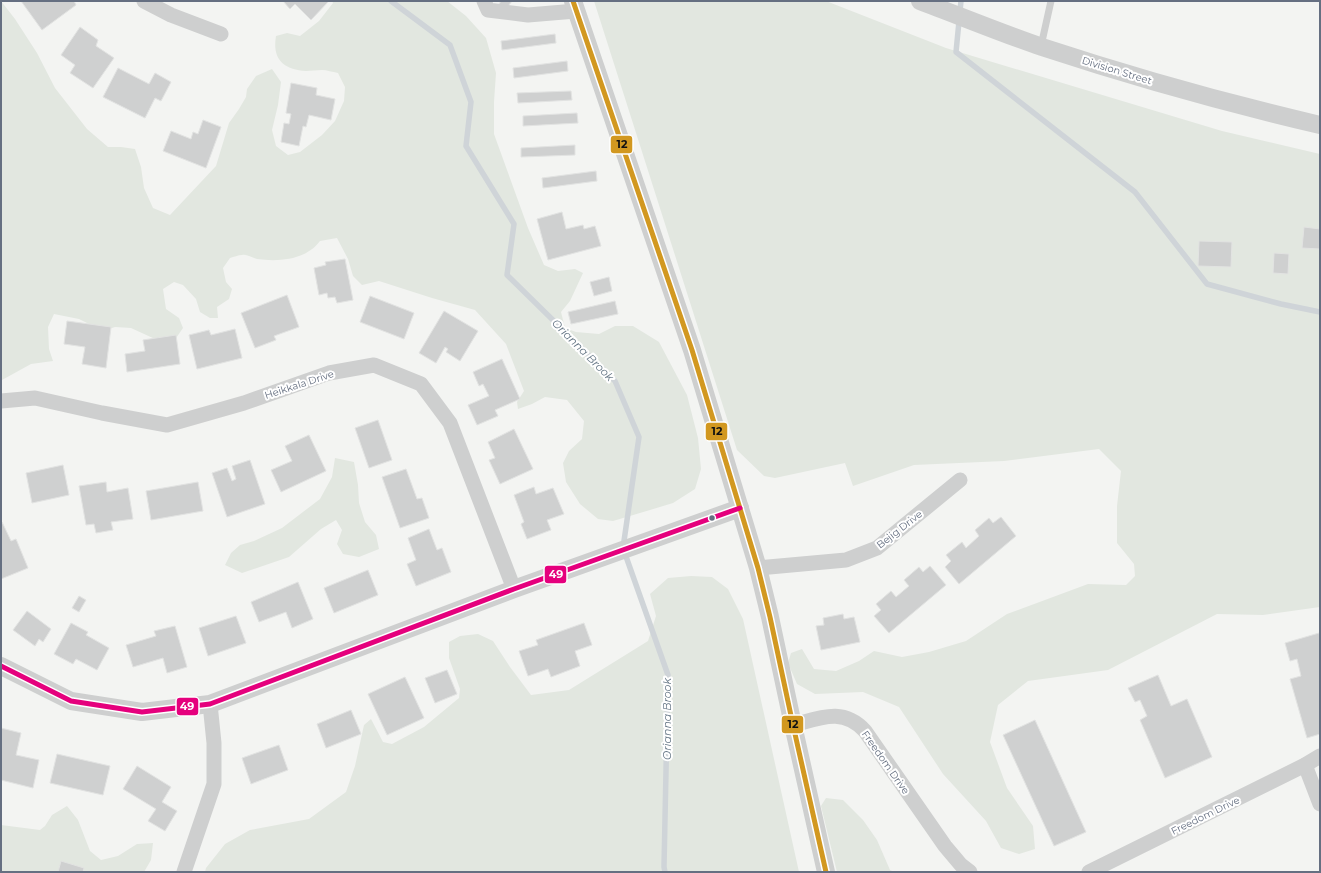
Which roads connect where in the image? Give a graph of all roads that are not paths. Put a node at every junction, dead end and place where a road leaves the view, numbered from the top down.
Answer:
1 (144, 1) edge
2 (920, 1) edge
3 (1051, 1) edge
4 (486, 6) edge
5 (574, 6) edge
6 (222, 34) dead end
7 (1040, 46) junction
8 (1320, 125) edge
9 (1, 401) edge
10 (960, 480) dead end
11 (740, 508) junction
12 (758, 568) junction
13 (514, 590) junction
14 (1, 666) edge
15 (210, 704) junction
16 (793, 724) junction
17 (1320, 756) edge
18 (1305, 765) junction
19 (1320, 804) edge
20 (184, 872) edge
21 (826, 872) edge
22 (970, 872) edge
23 (1088, 872) edge

1 - 6 street
2 - 7 street, Division Street
3 - 7 lane
4 - 5 street
5 - 11 street
7 - 8 street, Division Street
9 - 13 street, Heikkala Drive
10 - 12 street, Bejig Drive
11 - 12 street
11 - 13 street
12 - 16 street
13 - 15 street
14 - 15 street
15 - 20 street
16 - 21 street
16 - 22 street, Freedom Drive
17 - 18 street, Freedom Drive
18 - 19 street
18 - 23 street, Freedom Drive

